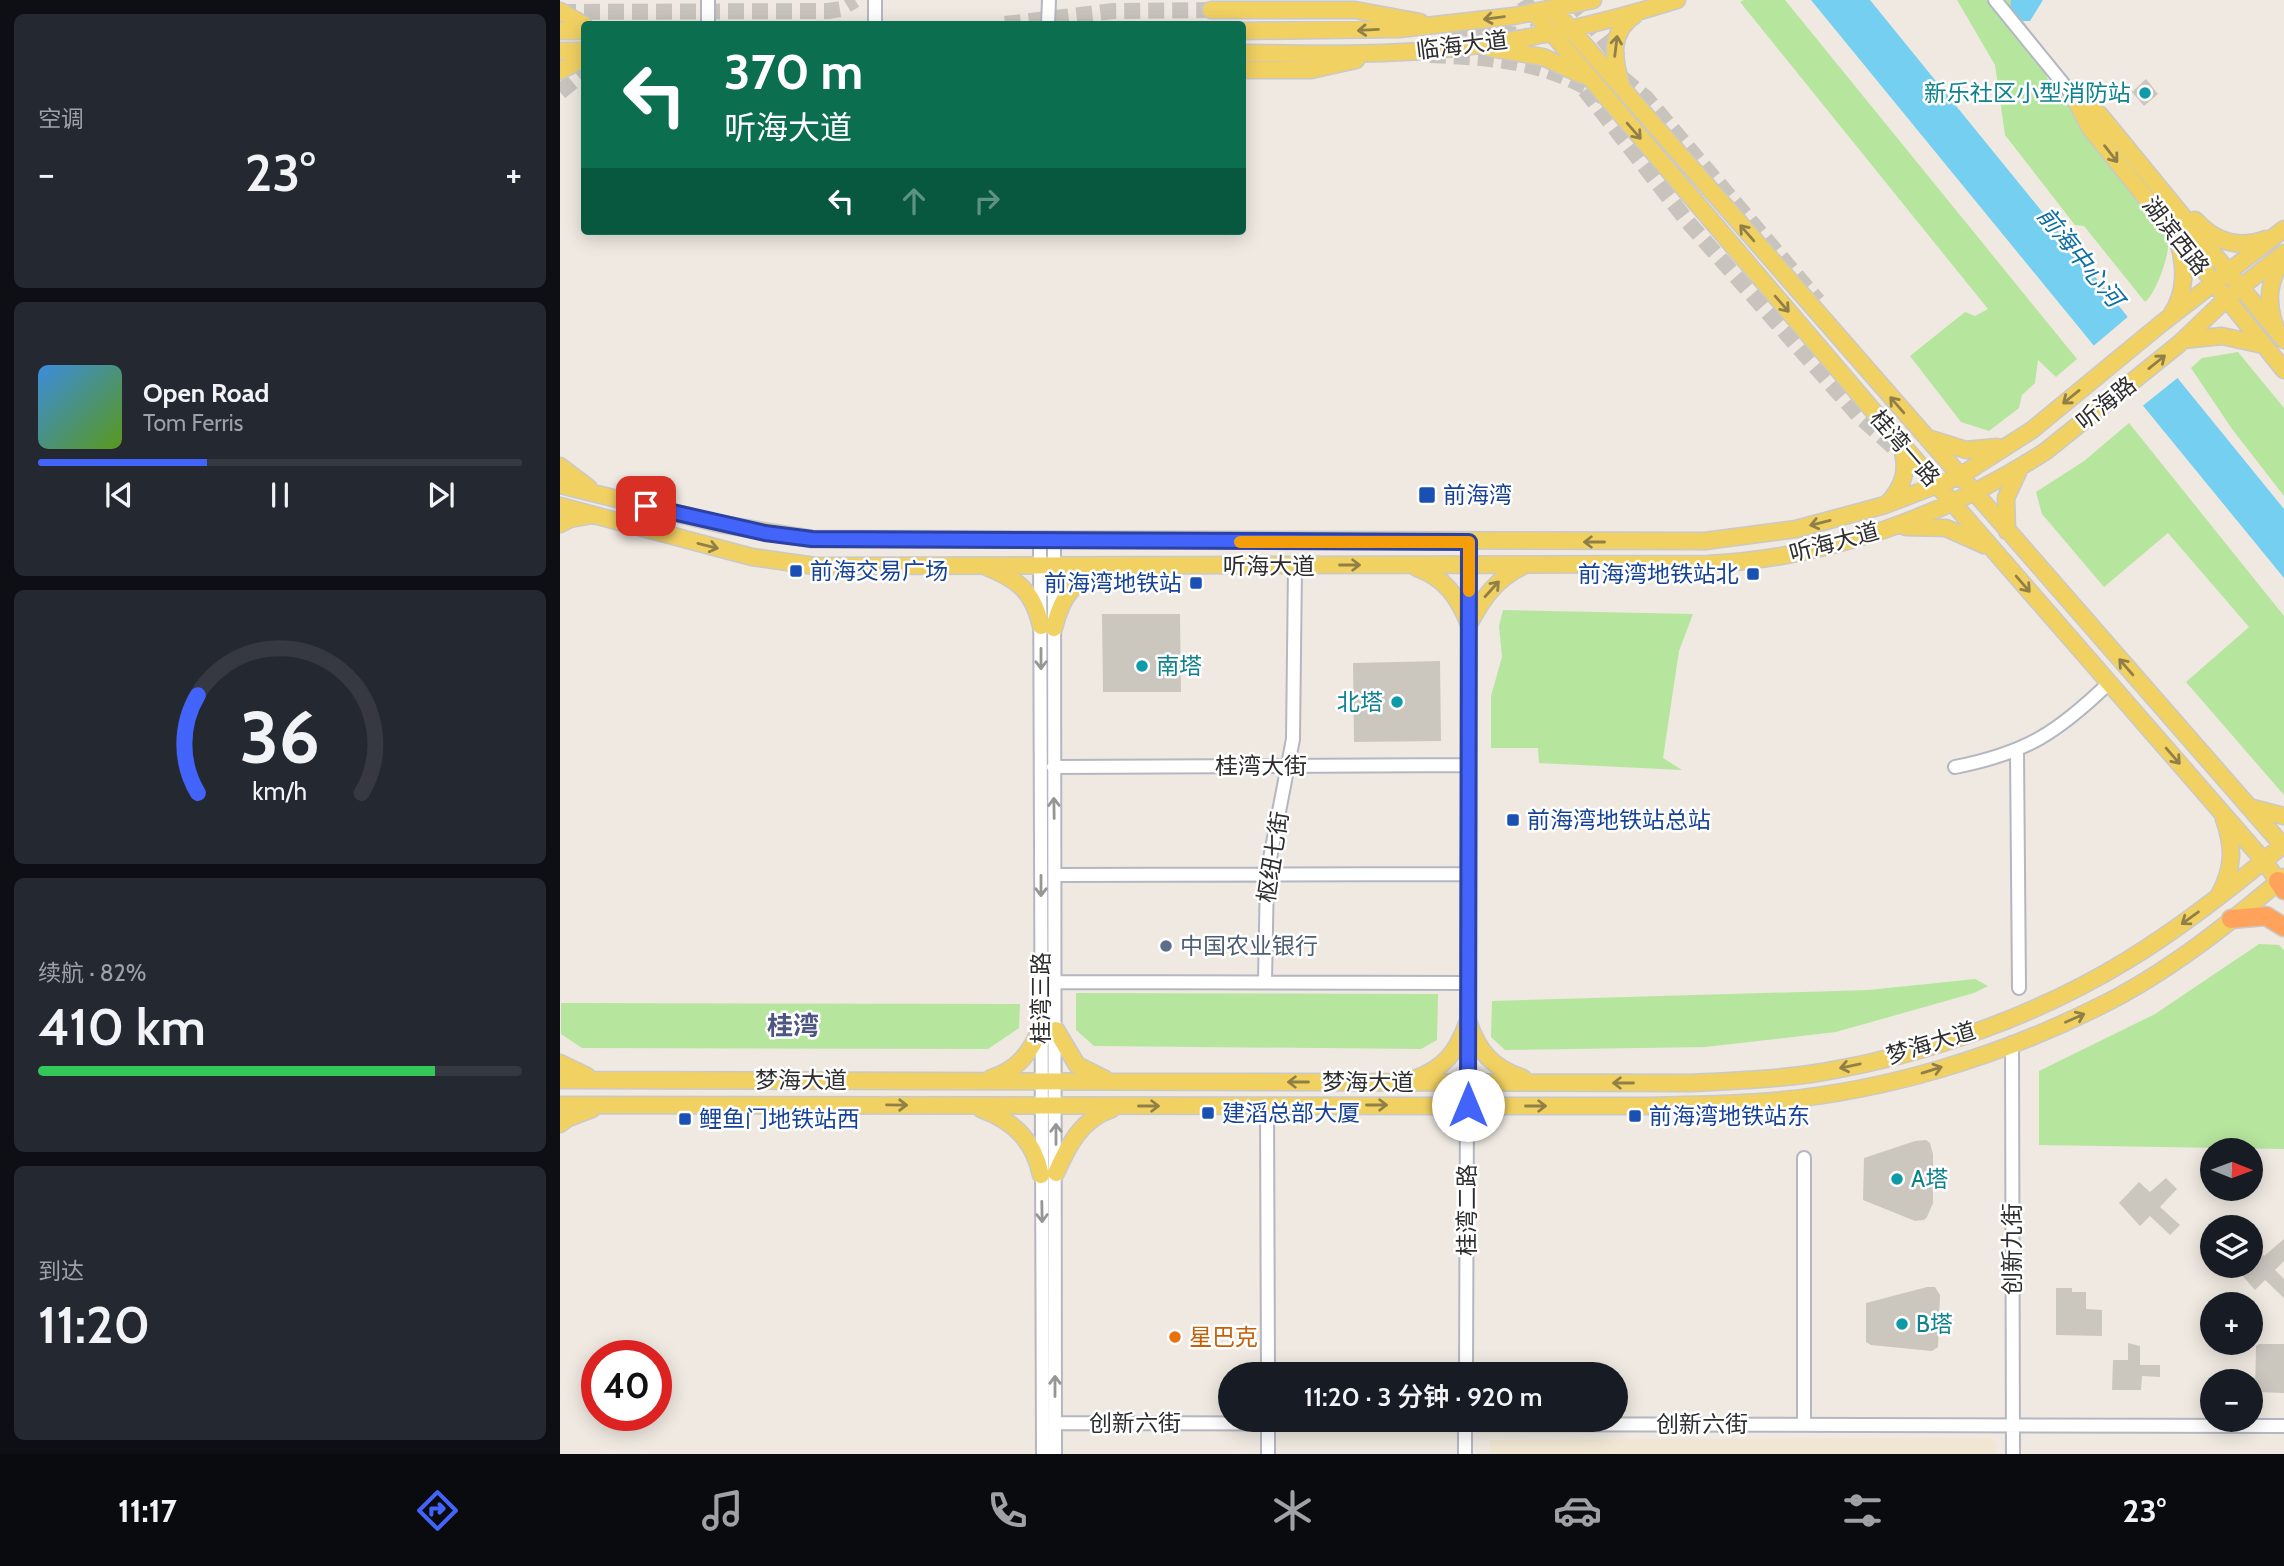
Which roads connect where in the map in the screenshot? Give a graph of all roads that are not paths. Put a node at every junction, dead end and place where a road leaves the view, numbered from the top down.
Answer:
1 (708, 0) edge
2 (875, 0) edge
3 (1049, 0) edge
4 (1593, 0) edge
5 (1677, 0) edge
6 (1995, 0) edge
7 (1553, 9) junction
8 (1211, 10) tunnel mouth
9 (560, 11) edge
10 (1640, 11) junction
11 (1534, 12) junction
12 (708, 21) edge
13 (875, 21) edge
14 (1048, 21) edge
15 (581, 24) edge
16 (1436, 25) junction
17 (1569, 28) junction
18 (560, 31) edge
19 (581, 31) edge
20 (1246, 32) edge
21 (1549, 32) junction
22 (1463, 46) junction
23 (560, 51) edge
24 (581, 51) edge
25 (1246, 53) edge
26 (1382, 53) junction
27 (581, 60) edge
28 (1246, 70) edge
29 (560, 71) edge
30 (1589, 79) junction
31 (1622, 90) junction
32 (2074, 97) junction
33 (2151, 179) junction
34 (2279, 232) edge
35 (2176, 237) junction
36 (2284, 254) edge
37 (2228, 274) junction
38 (2214, 285) junction
39 (2240, 288) junction
40 (2226, 299) junction
41 (2166, 320) junction
42 (2280, 336) edge
43 (2181, 342) junction
44 (2263, 345) junction
45 (2284, 370) edge
46 (1924, 435) junction
47 (1899, 440) junction
48 (2010, 443) junction
49 (2026, 463) junction
50 (560, 466) edge
51 (1960, 476) junction
52 (560, 485) edge
53 (1938, 485) junction
54 (1974, 493) junction
55 (597, 494) junction
56 (1953, 503) junction
57 (1887, 504) junction
58 (560, 506) edge
59 (595, 515) junction
60 (560, 524) edge
61 (1886, 529) junction
62 (2007, 531) junction
63 (1047, 542) junction
64 (1469, 542) junction
65 (1993, 550) junction
66 (979, 564) junction
67 (1047, 565) junction
68 (1404, 565) junction
69 (1469, 565) junction
70 (1525, 565) junction
71 (1115, 566) junction
72 (1295, 566) junction
73 (1469, 624) junction
74 (1047, 627) junction
75 (2109, 683) junction
76 (2017, 751) junction
77 (1469, 765) junction
78 (1289, 766) junction
79 (1955, 766) dead end
80 (1054, 767) junction
81 (2248, 806) junction
82 (2220, 811) junction
83 (2284, 816) edge
84 (2283, 845) edge
85 (2264, 861) junction
86 (1268, 874) junction
87 (1468, 874) junction
88 (1055, 875) junction
89 (2282, 883) edge
90 (2217, 898) junction
91 (2231, 919) junction
92 (2284, 927) edge
93 (1055, 982) junction
94 (1265, 982) junction
95 (1468, 983) junction
96 (2019, 988) dead end
97 (1468, 1021) junction
98 (1049, 1029) junction
99 (2012, 1043) junction
100 (560, 1063) edge
101 (560, 1080) edge
102 (600, 1080) junction
103 (973, 1082) junction
104 (1048, 1082) junction
105 (1401, 1082) junction
106 (1468, 1082) junction
107 (1539, 1082) junction
108 (1121, 1083) junction
109 (608, 1104) junction
110 (560, 1105) edge
111 (1468, 1105) junction
112 (973, 1106) junction
113 (1048, 1106) junction
114 (1121, 1106) junction
115 (1267, 1106) junction
116 (560, 1124) edge
117 (1804, 1158) dead end
118 (1048, 1174) junction
119 (1268, 1362) edge
120 (1466, 1362) edge
121 (1218, 1421) edge
122 (1055, 1423) junction
123 (1804, 1424) junction
124 (1628, 1425) edge
125 (2013, 1426) junction
126 (2284, 1426) edge
127 (1268, 1432) edge
128 (1465, 1432) edge
129 (1042, 1454) edge
130 (1055, 1454) edge
131 (1268, 1454) edge
132 (1465, 1454) edge
133 (2013, 1454) edge

1 - 12 street
2 - 13 street
3 - 14 street
4 - 7 main road, 临海大道
5 - 10 main road, 临海大道
6 - 32 street, 湖滨西路
7 - 11 main road, 临海大道
7 - 17 main road, 桂湾一路
8 - 16 main road
9 - 15 main road
10 - 17 main road, 临海大道
31 -> 10 main road
11 -> 16 main road, 临海大道
11 - 21 main road, 桂湾一路
16 -> 20 main road, 临海大道
17 - 21 main road, 临海大道
17 - 31 main road, 桂湾一路
18 - 19 main road
21 - 22 main road, 临海大道
21 - 30 main road, 桂湾一路
22 - 26 main road, 临海大道
22 - 30 main road
23 - 24 main road
25 - 26 main road, 临海大道
26 - 28 main road
27 - 29 main road
30 -> 47 main road, 桂湾一路
46 -> 31 main road, 桂湾一路
32 - 33 main road, 湖滨西路
32 -> 35 main road, 湖滨西路
33 - 34 main road
33 - 37 main road, 湖滨西路
34 - 37 main road, 听海路
35 - 38 main road, 湖滨西路
35 - 41 main road
36 - 39 main road, 听海路
36 - 42 main road
37 - 38 main road, 听海路
37 - 39 main road, 湖滨西路
38 - 40 main road, 湖滨西路
38 - 41 main road, 听海路
39 - 40 main road, 听海路
39 - 42 main road, 湖滨西路
40 - 43 main road, 听海路
40 - 44 main road, 湖滨西路
41 -> 48 main road, 听海路
43 - 44 main road
49 -> 43 main road, 听海路, bridge
44 - 45 main road, 湖滨西路
46 - 48 main road
46 - 51 main road, 桂湾一路
47 - 53 main road, 桂湾一路
47 - 57 main road
48 - 51 main road, 听海路
49 - 54 main road, 听海路
49 - 62 main road
50 - 55 main road
51 - 53 main road, 听海大道
51 - 54 main road, 桂湾一路
52 - 55 main road, 听海大道
53 - 56 main road, 桂湾一路
53 - 57 main road, 听海大道
54 - 56 main road, 听海大道
54 - 62 main road, 桂湾一路
55 - 63 main road, 听海大道
56 - 61 main road, 听海大道
56 - 65 main road, 桂湾一路
57 -> 64 main road, 听海大道
58 - 59 main road, 听海大道
59 - 60 main road
59 -> 66 main road, 听海大道
61 - 65 main road
61 - 70 main road, 听海大道
81 -> 62 main road, 桂湾一路
63 - 64 main road, 听海大道
63 - 67 street, 桂湾三路
64 - 69 street, 桂湾二路
65 -> 75 main road, 桂湾一路
66 - 67 main road, 听海大道
66 - 74 main road
67 - 71 main road, 听海大道
67 - 74 street, 桂湾三路
68 - 69 main road, 听海大道
72 -> 68 main road, 听海大道
68 - 73 main road
69 - 70 main road, 听海大道
69 - 73 street, 桂湾二路
73 -> 70 main road
71 - 72 main road, 听海大道
71 - 74 main road
72 - 78 street, 枢纽七街
73 - 77 street, 桂湾二路
74 - 80 street, 桂湾三路
74 -> 98 street, 桂湾三路
75 - 76 street
75 -> 82 main road, 桂湾一路
76 - 79 street
76 - 96 street
77 - 78 street, 桂湾大街
77 - 87 street, 桂湾二路
78 - 80 street, 桂湾大街
78 - 86 street, 枢纽七街
88 -> 80 street, 桂湾三路
81 - 83 main road
81 - 84 main road, 桂湾一路
82 - 85 main road, 桂湾一路
82 - 90 main road
84 - 85 main road, 梦海大道
85 - 89 main road, 桂湾一路
85 - 90 main road, 梦海大道
86 - 87 street
86 - 88 street
86 - 94 street, 枢纽七街
87 - 95 street, 桂湾二路
88 - 93 street, 桂湾三路
89 - 91 main road, 梦海大道
90 -> 107 main road, 梦海大道
91 - 92 highway
99 -> 91 main road, 梦海大道
93 - 94 street
93 - 98 street, 桂湾三路
94 - 95 street
95 - 97 street, 桂湾二路
97 - 105 main road
97 - 106 street, 桂湾二路
97 - 107 main road
98 - 103 main road
98 - 104 street, 桂湾三路
98 - 108 main road
111 -> 99 main road, 梦海大道
99 - 125 street, 创新九街
100 - 102 main road
101 - 102 main road, 梦海大道
102 - 103 main road, 梦海大道
103 - 104 main road, 梦海大道
104 - 108 main road, 梦海大道
104 - 113 street, 桂湾三路
105 - 106 main road, 梦海大道
105 -> 108 main road, 梦海大道
106 - 107 main road, 梦海大道
106 - 111 street, 桂湾二路
109 - 110 main road, 梦海大道
109 -> 112 main road, 梦海大道
109 - 116 main road
115 -> 111 main road, 梦海大道
111 - 120 street, 桂湾二路
112 - 113 main road, 梦海大道
112 - 118 main road
113 - 114 main road, 梦海大道
113 - 118 street, 桂湾三路
114 -> 115 main road, 梦海大道
114 - 118 main road
115 - 119 street
117 - 123 street
122 -> 118 street, 桂湾三路
118 -> 129 street, 桂湾三路
121 - 122 street, 创新六街
122 - 130 street, 桂湾三路
123 - 124 street, 创新六街
123 - 125 street, 创新六街
125 - 126 street, 创新六街
125 - 133 street, 创新九街
127 - 131 street
128 - 132 street

